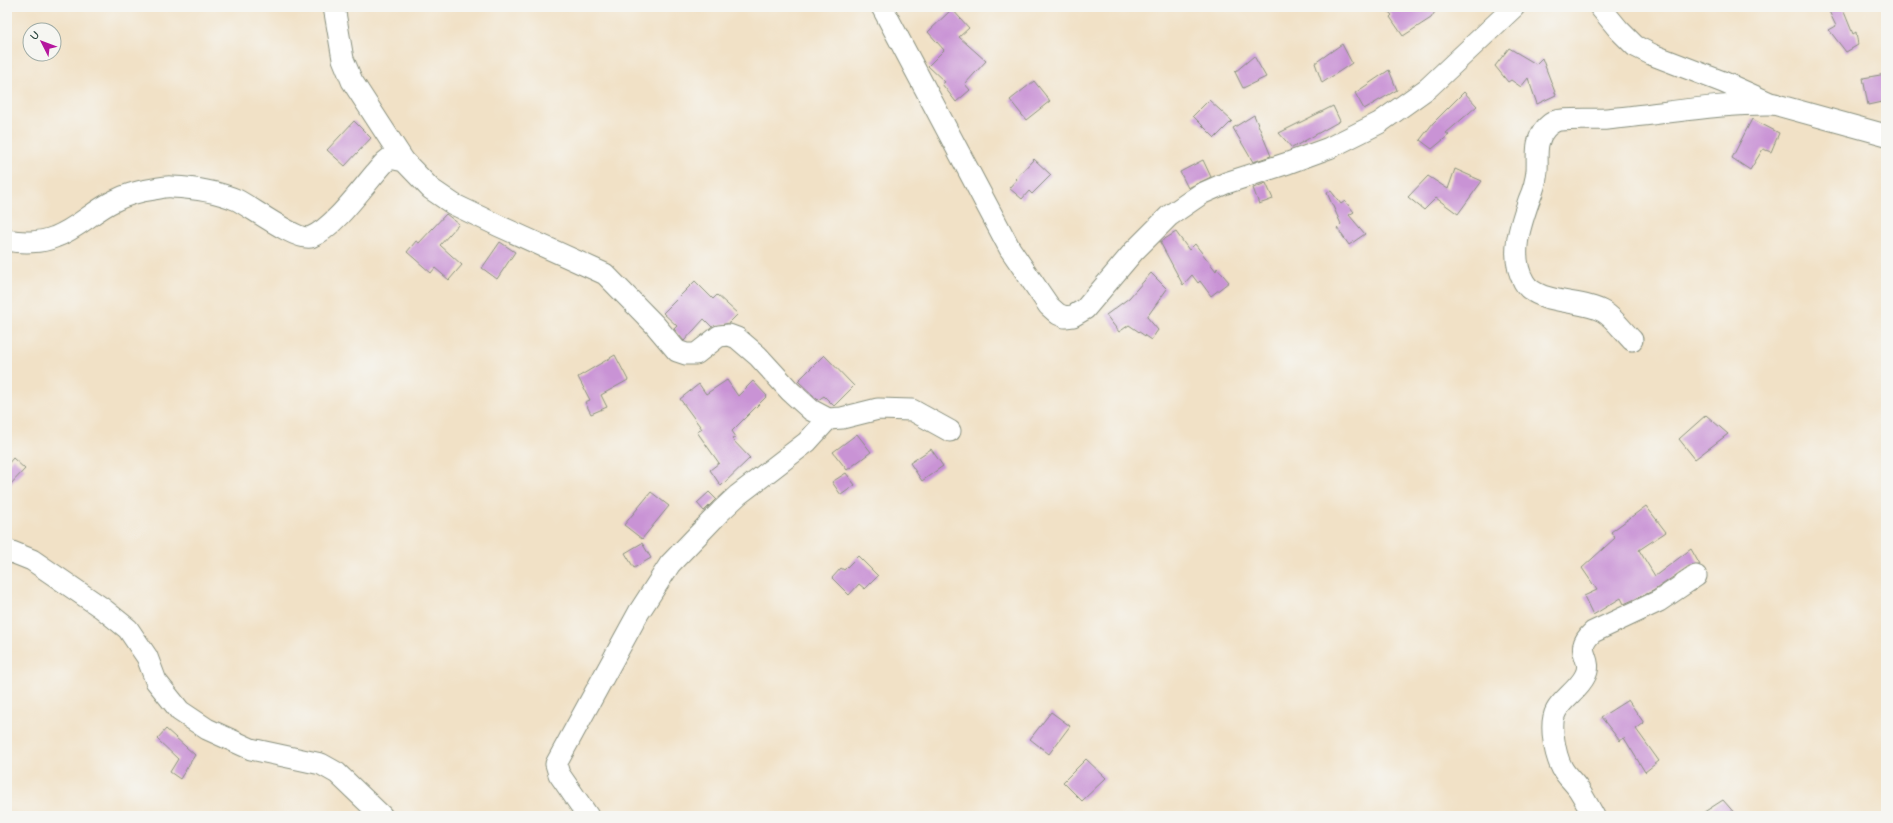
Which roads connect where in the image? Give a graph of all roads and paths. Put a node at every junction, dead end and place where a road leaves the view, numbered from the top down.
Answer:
1 (334, 7) edge
2 (882, 7) edge
3 (1514, 7) edge
4 (1600, 7) edge
5 (1775, 104) junction
6 (1886, 135) edge
7 (404, 161) junction
8 (7, 240) edge
9 (1632, 340) dead end
10 (828, 419) junction
11 (950, 431) dead end
12 (7, 550) edge
13 (1696, 576) dead end
14 (382, 816) edge
15 (588, 816) edge
16 (1594, 816) edge

1 - 7 street
2 - 3 street
4 - 5 street
5 - 6 street
5 - 9 street
7 - 8 street
7 - 10 street
10 - 11 street
10 - 15 street
12 - 14 street
13 - 16 street

